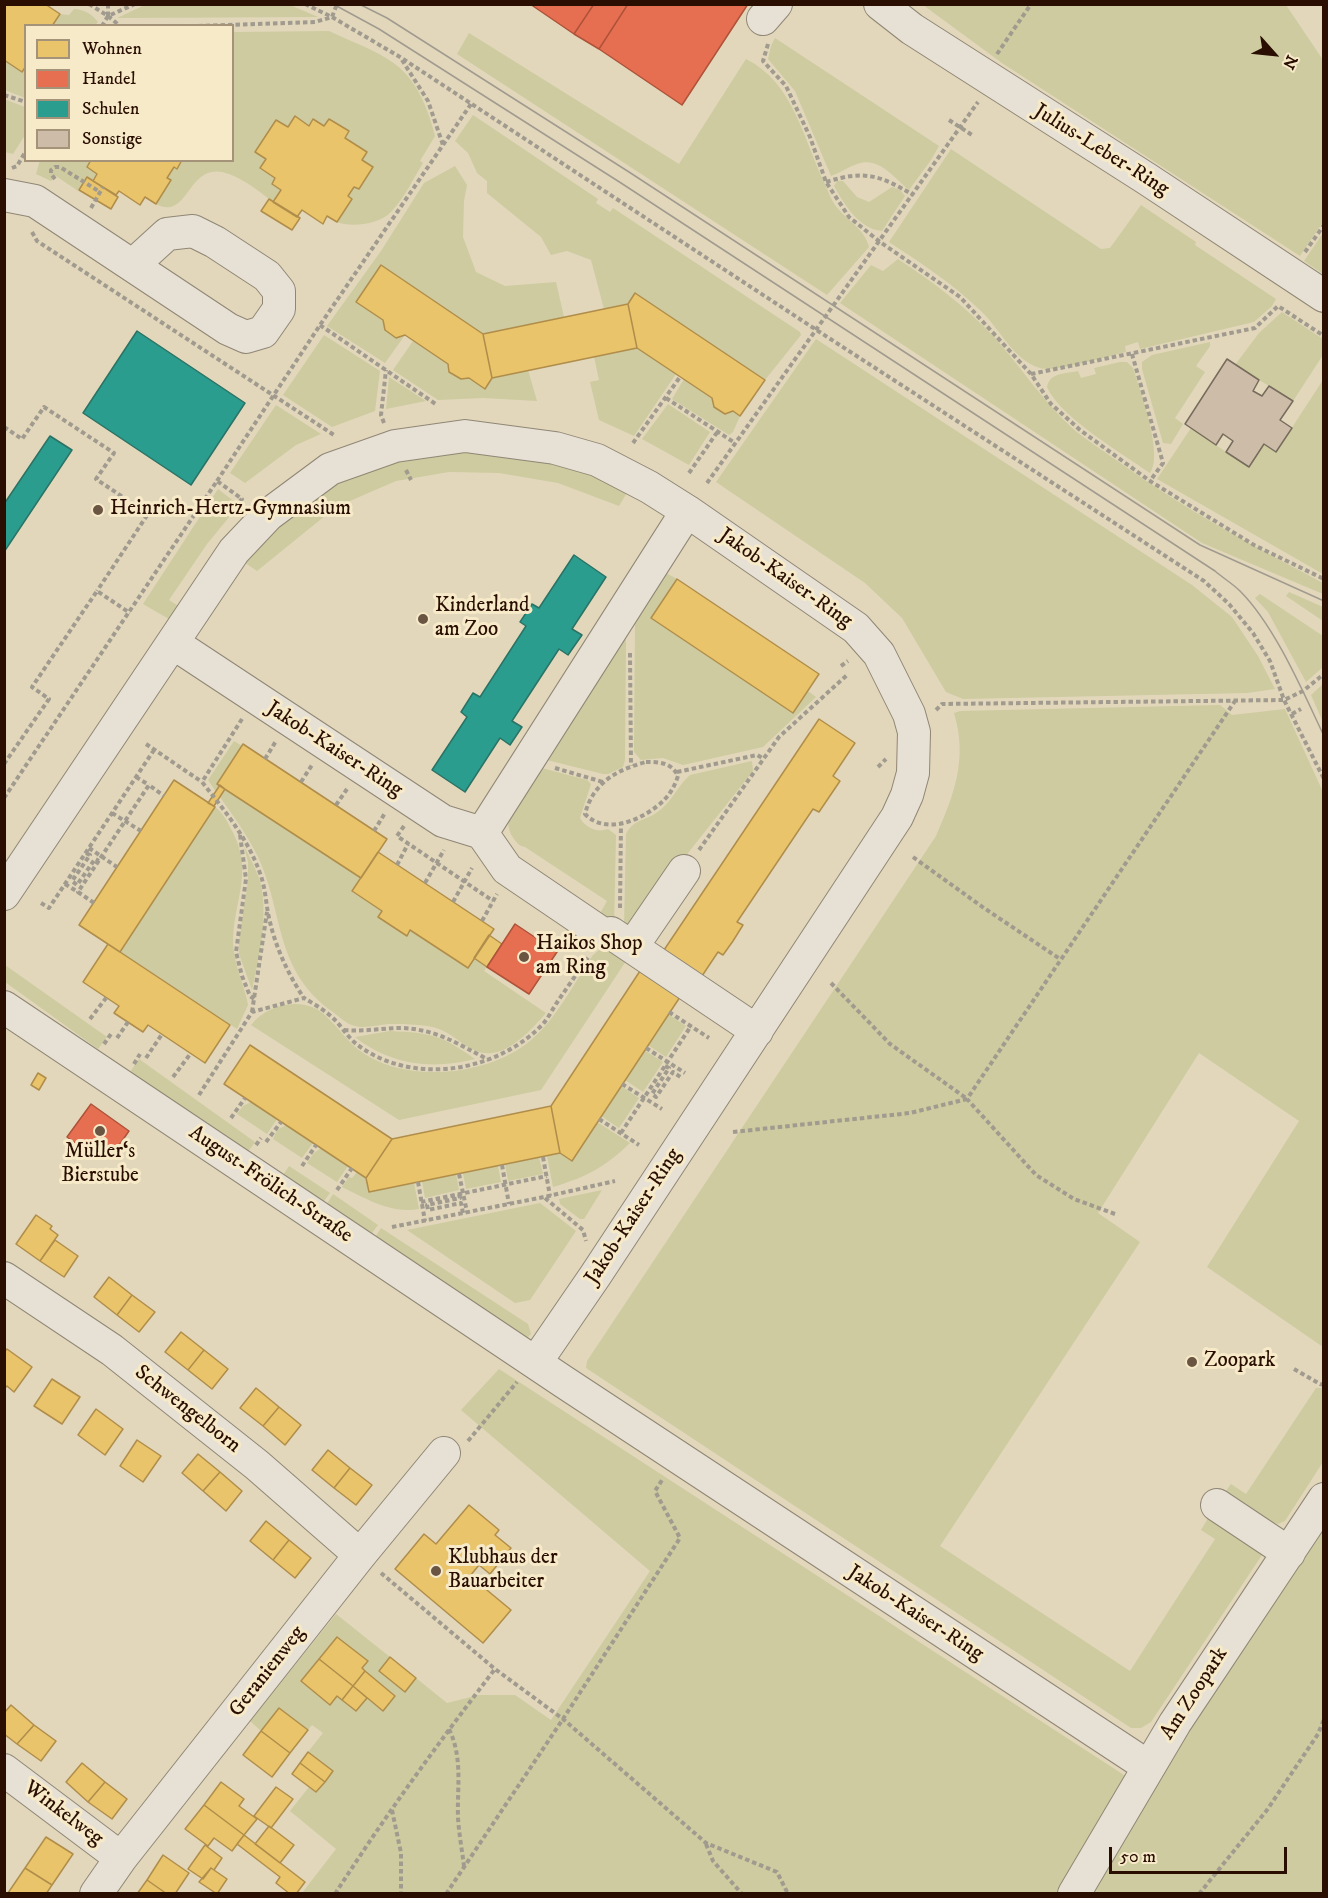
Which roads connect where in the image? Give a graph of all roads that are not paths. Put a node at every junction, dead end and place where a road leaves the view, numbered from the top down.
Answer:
1 (880, 4) edge
2 (4, 195) edge
3 (133, 265) dead end
4 (1323, 296) edge
5 (687, 511) junction
6 (173, 643) junction
7 (482, 833) junction
8 (684, 871) road end
9 (4, 894) edge
10 (610, 940) junction
11 (4, 1007) edge
12 (757, 1031) junction
13 (4, 1278) edge
14 (536, 1362) junction
15 (444, 1453) road end
16 (1323, 1500) edge
17 (1217, 1505) dead end
18 (1289, 1553) junction
19 (360, 1555) junction
20 (1142, 1763) junction
21 (4, 1770) edge
22 (121, 1858) junction
23 (96, 1893) edge
24 (1074, 1893) edge

1 - 4 street, Julius-Leber-Ring
2 - 3 street
5 - 6 street, Jakob-Kaiser-Ring
5 - 7 street
5 - 12 street, Jakob-Kaiser-Ring
6 - 7 street, Jakob-Kaiser-Ring
6 - 9 street, Jakob-Kaiser-Ring
7 - 10 street
8 - 10 street
10 - 12 street
11 - 14 street, August-Frölich-Straße
12 - 14 street, Jakob-Kaiser-Ring
13 - 19 street, Schwengelborn
14 - 20 street, Jakob-Kaiser-Ring
15 - 19 street, Geranienweg
16 - 18 street, Am Zoopark
17 - 18 street
18 - 20 street, Am Zoopark
19 - 22 street, Geranienweg
20 - 24 street, Am Zoopark
21 - 22 street, Winkelweg
22 - 23 street, Geranienweg

